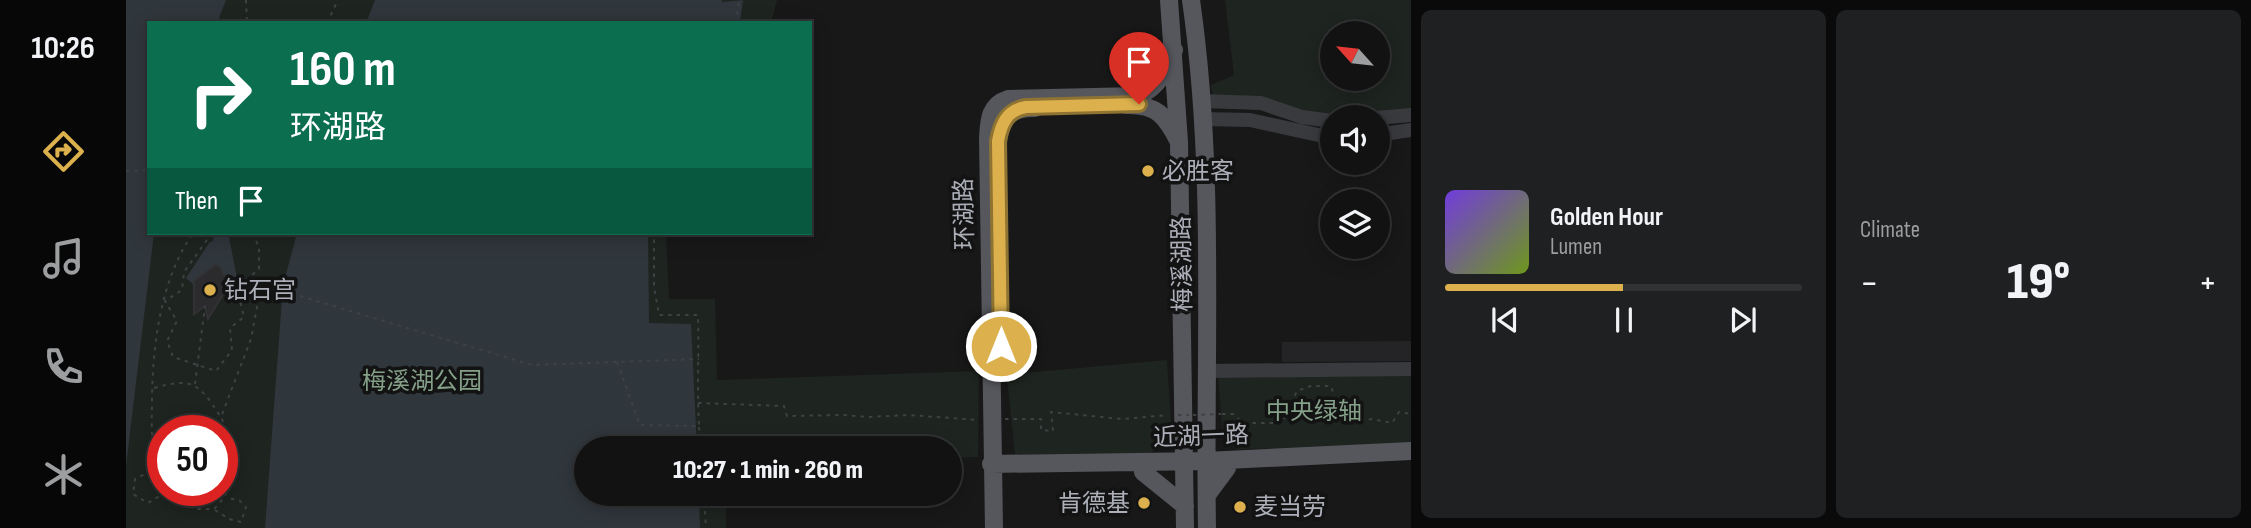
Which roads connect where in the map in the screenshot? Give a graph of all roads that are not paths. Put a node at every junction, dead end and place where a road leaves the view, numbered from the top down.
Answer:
1 (1169, 0) edge
2 (1191, 0) edge
3 (1174, 50) junction
4 (1203, 110) junction
5 (1411, 116) edge
6 (1390, 117) edge
7 (1320, 119) edge
8 (1411, 130) edge
9 (1390, 133) edge
10 (1320, 135) edge
11 (1179, 142) junction
12 (1411, 369) edge
13 (1208, 371) junction
14 (995, 420) junction
15 (1184, 436) junction
16 (1207, 442) junction
17 (1411, 451) edge
18 (1411, 460) edge
19 (1228, 464) junction
20 (1206, 465) junction
21 (1184, 466) junction
22 (1147, 467) junction
23 (996, 469) junction
24 (1207, 495) junction
25 (1185, 506) junction
26 (994, 528) edge
27 (1004, 528) edge
28 (1185, 528) edge
29 (1208, 528) edge

1 - 3 main road, 梅溪湖路
2 - 4 main road, 梅溪湖路
3 - 11 main road, 梅溪湖路
3 - 14 main road, 环湖路
4 - 7 street
4 - 10 street
4 - 13 main road, 梅溪湖路
5 - 6 street
8 - 9 street
11 - 14 main road, 环湖路
11 - 15 main road, 梅溪湖路
12 - 13 street
13 - 16 main road, 梅溪湖路
14 - 23 main road, 环湖路
15 - 21 main road, 梅溪湖路
15 - 22 main road
16 - 19 main road
16 - 20 main road, 梅溪湖路
17 - 19 main road, 近湖一路
18 - 19 main road, 近湖一路
19 - 20 main road, 近湖一路
19 - 24 main road
20 - 21 main road, 近湖一路
20 - 24 main road, 梅溪湖路
21 - 22 main road, 近湖一路
21 - 25 main road, 梅溪湖路
22 - 23 main road, 近湖一路
22 - 25 main road
23 - 26 main road, 环湖路
23 - 27 main road, 环湖路
24 - 29 main road, 梅溪湖路
25 - 28 main road, 梅溪湖路

